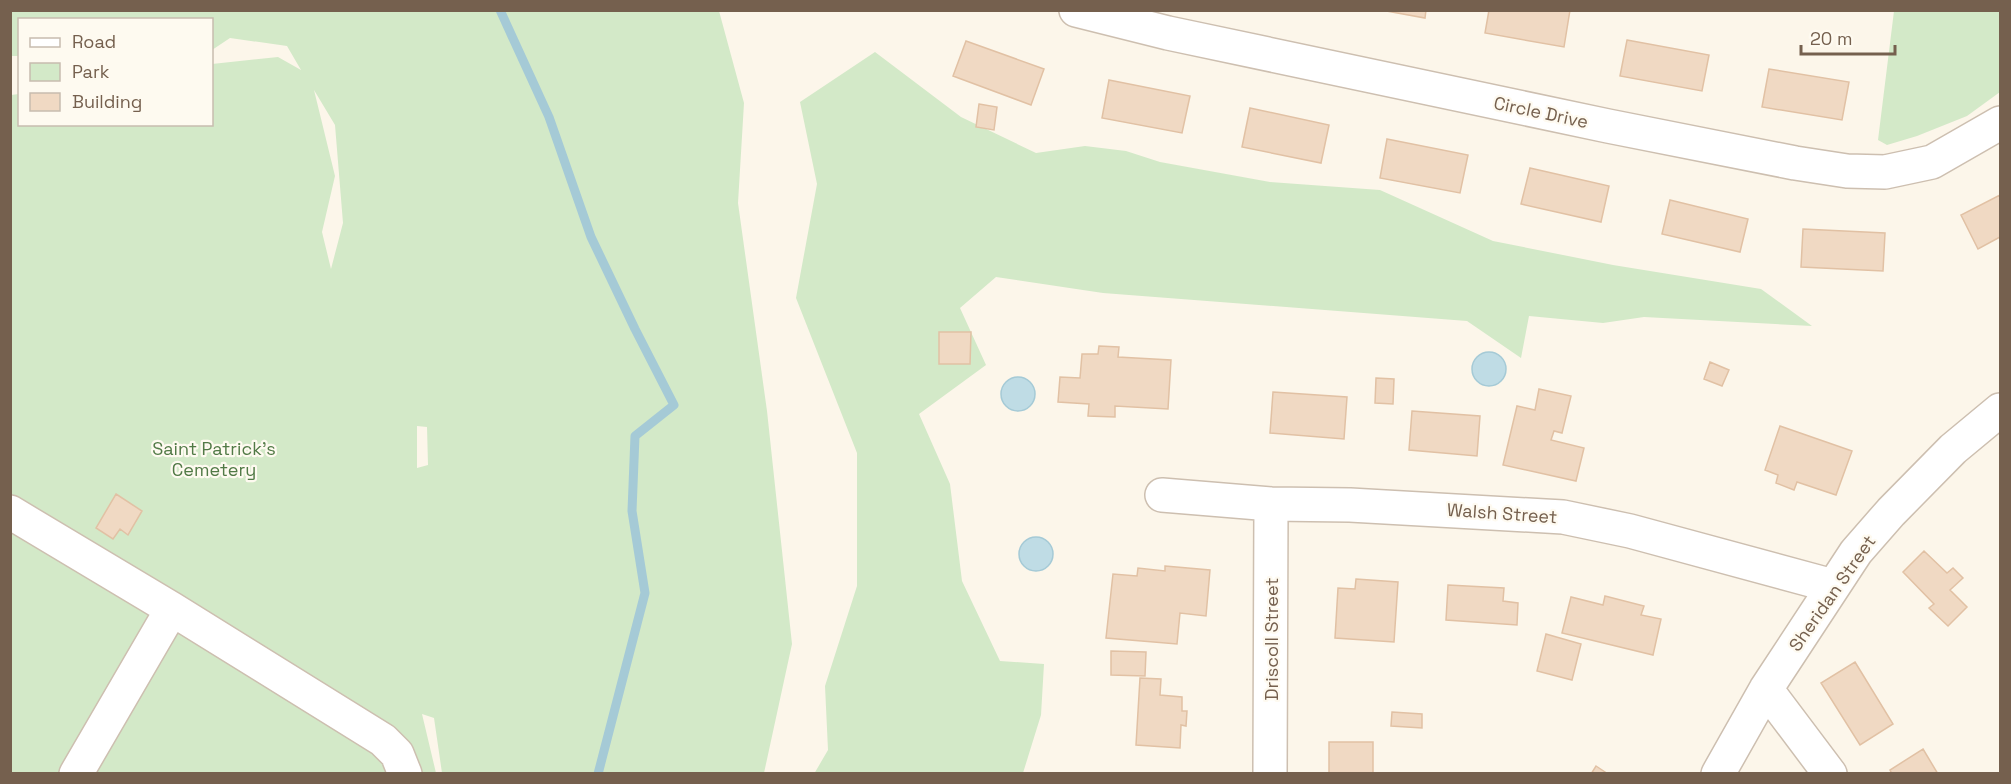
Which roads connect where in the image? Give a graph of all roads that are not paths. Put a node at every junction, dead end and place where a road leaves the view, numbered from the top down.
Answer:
1 (1076, 10) edge
2 (2001, 123) edge
3 (2001, 410) edge
4 (1162, 495) dead end
5 (1271, 504) junction
6 (10, 512) edge
7 (1833, 586) junction
8 (172, 609) junction
9 (1766, 689) junction
10 (76, 774) edge
11 (405, 774) edge
12 (1270, 774) edge
13 (1718, 774) edge
14 (1830, 774) edge

1 - 2 street, Circle Drive
3 - 7 street, Sheridan Street
4 - 5 street, Walsh Street
5 - 7 street, Walsh Street
5 - 12 street, Driscoll Street
6 - 8 street
7 - 9 street, Sheridan Street
8 - 10 street
8 - 11 street
9 - 13 street, Sheridan Street
9 - 14 street

